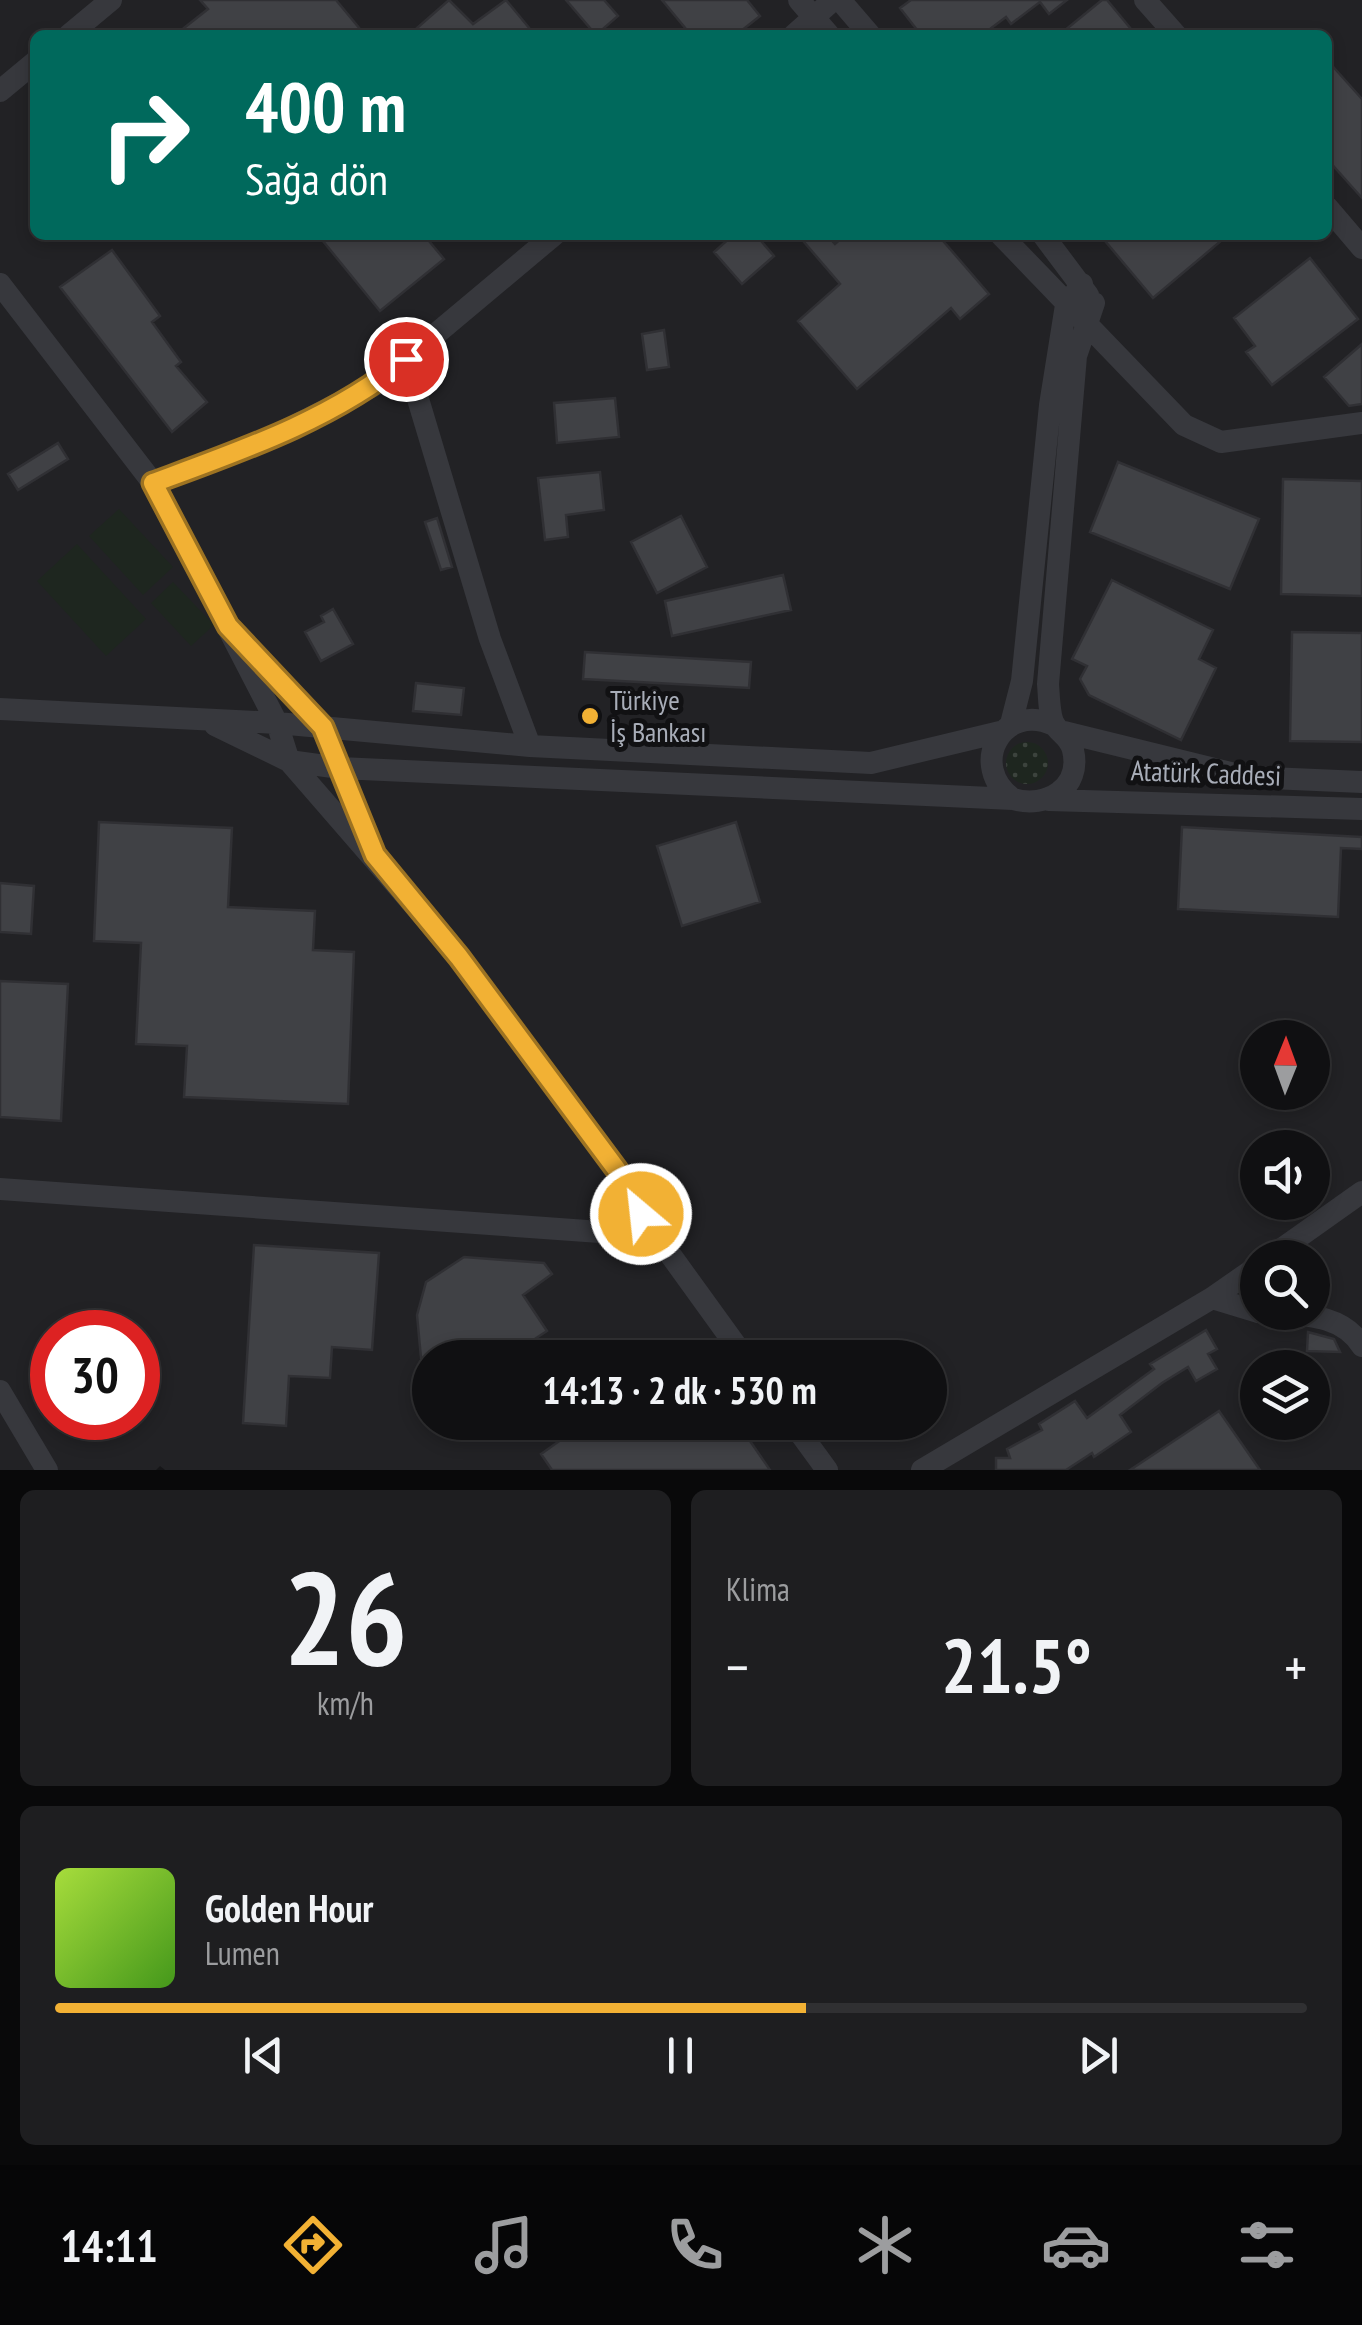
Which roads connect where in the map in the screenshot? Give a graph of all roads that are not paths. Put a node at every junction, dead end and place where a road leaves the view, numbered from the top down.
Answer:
1 (111, 0) edge
2 (837, 0) edge
3 (1145, 0) edge
4 (814, 18) edge
5 (74, 30) edge
6 (865, 30) edge
7 (1172, 30) edge
8 (30, 66) edge
9 (0, 91) edge
10 (1332, 213) edge
11 (548, 240) edge
12 (1006, 240) edge
13 (1047, 240) edge
14 (1362, 248) edge
15 (0, 284) edge
16 (1087, 304) junction
17 (1066, 305) junction
18 (406, 359) junction
19 (1362, 423) edge
20 (153, 483) junction
21 (228, 626) junction
22 (0, 710) edge
23 (207, 721) junction
24 (277, 722) junction
25 (323, 727) junction
26 (1005, 728) junction
27 (1059, 728) junction
28 (530, 746) junction
29 (289, 761) junction
30 (340, 768) junction
31 (1362, 782) edge
32 (1013, 799) junction
33 (1049, 800) junction
34 (1362, 808) edge
35 (375, 855) junction
36 (0, 1190) edge
37 (1362, 1192) edge
38 (641, 1214) junction
39 (1294, 1240) edge
40 (1240, 1279) edge
41 (1212, 1298) junction
42 (1240, 1306) edge
43 (1330, 1320) edge
44 (732, 1340) edge
45 (1362, 1346) edge
46 (0, 1391) edge
47 (805, 1440) edge
48 (47, 1470) edge
49 (827, 1470) edge
50 (922, 1470) edge

1 - 5 street
2 - 4 street
2 - 6 street
3 - 7 street
8 - 9 street
10 - 14 street
11 - 18 street
12 - 17 street
13 - 16 street
15 - 20 street
16 - 17 street
16 - 19 street
16 - 27 street
17 - 26 street
18 - 20 street
18 - 28 street
20 - 21 street
21 - 24 street
21 - 25 street
22 - 23 street
23 - 24 street
23 - 29 street
24 - 25 street
24 - 29 street
25 - 28 street
25 - 30 street
26 - 27 street
26 - 28 street
26 - 32 street
27 - 31 street, Atatürk Caddesi
27 - 33 street
29 - 30 street
29 - 35 street
30 - 32 street
30 - 35 street
32 - 33 street
33 - 34 street, Atatürk Caddesi
35 - 38 street
36 - 38 street
37 - 39 street
38 - 44 street
40 - 41 street
41 - 42 street
41 - 50 street
43 - 45 street
46 - 48 street
47 - 49 street

